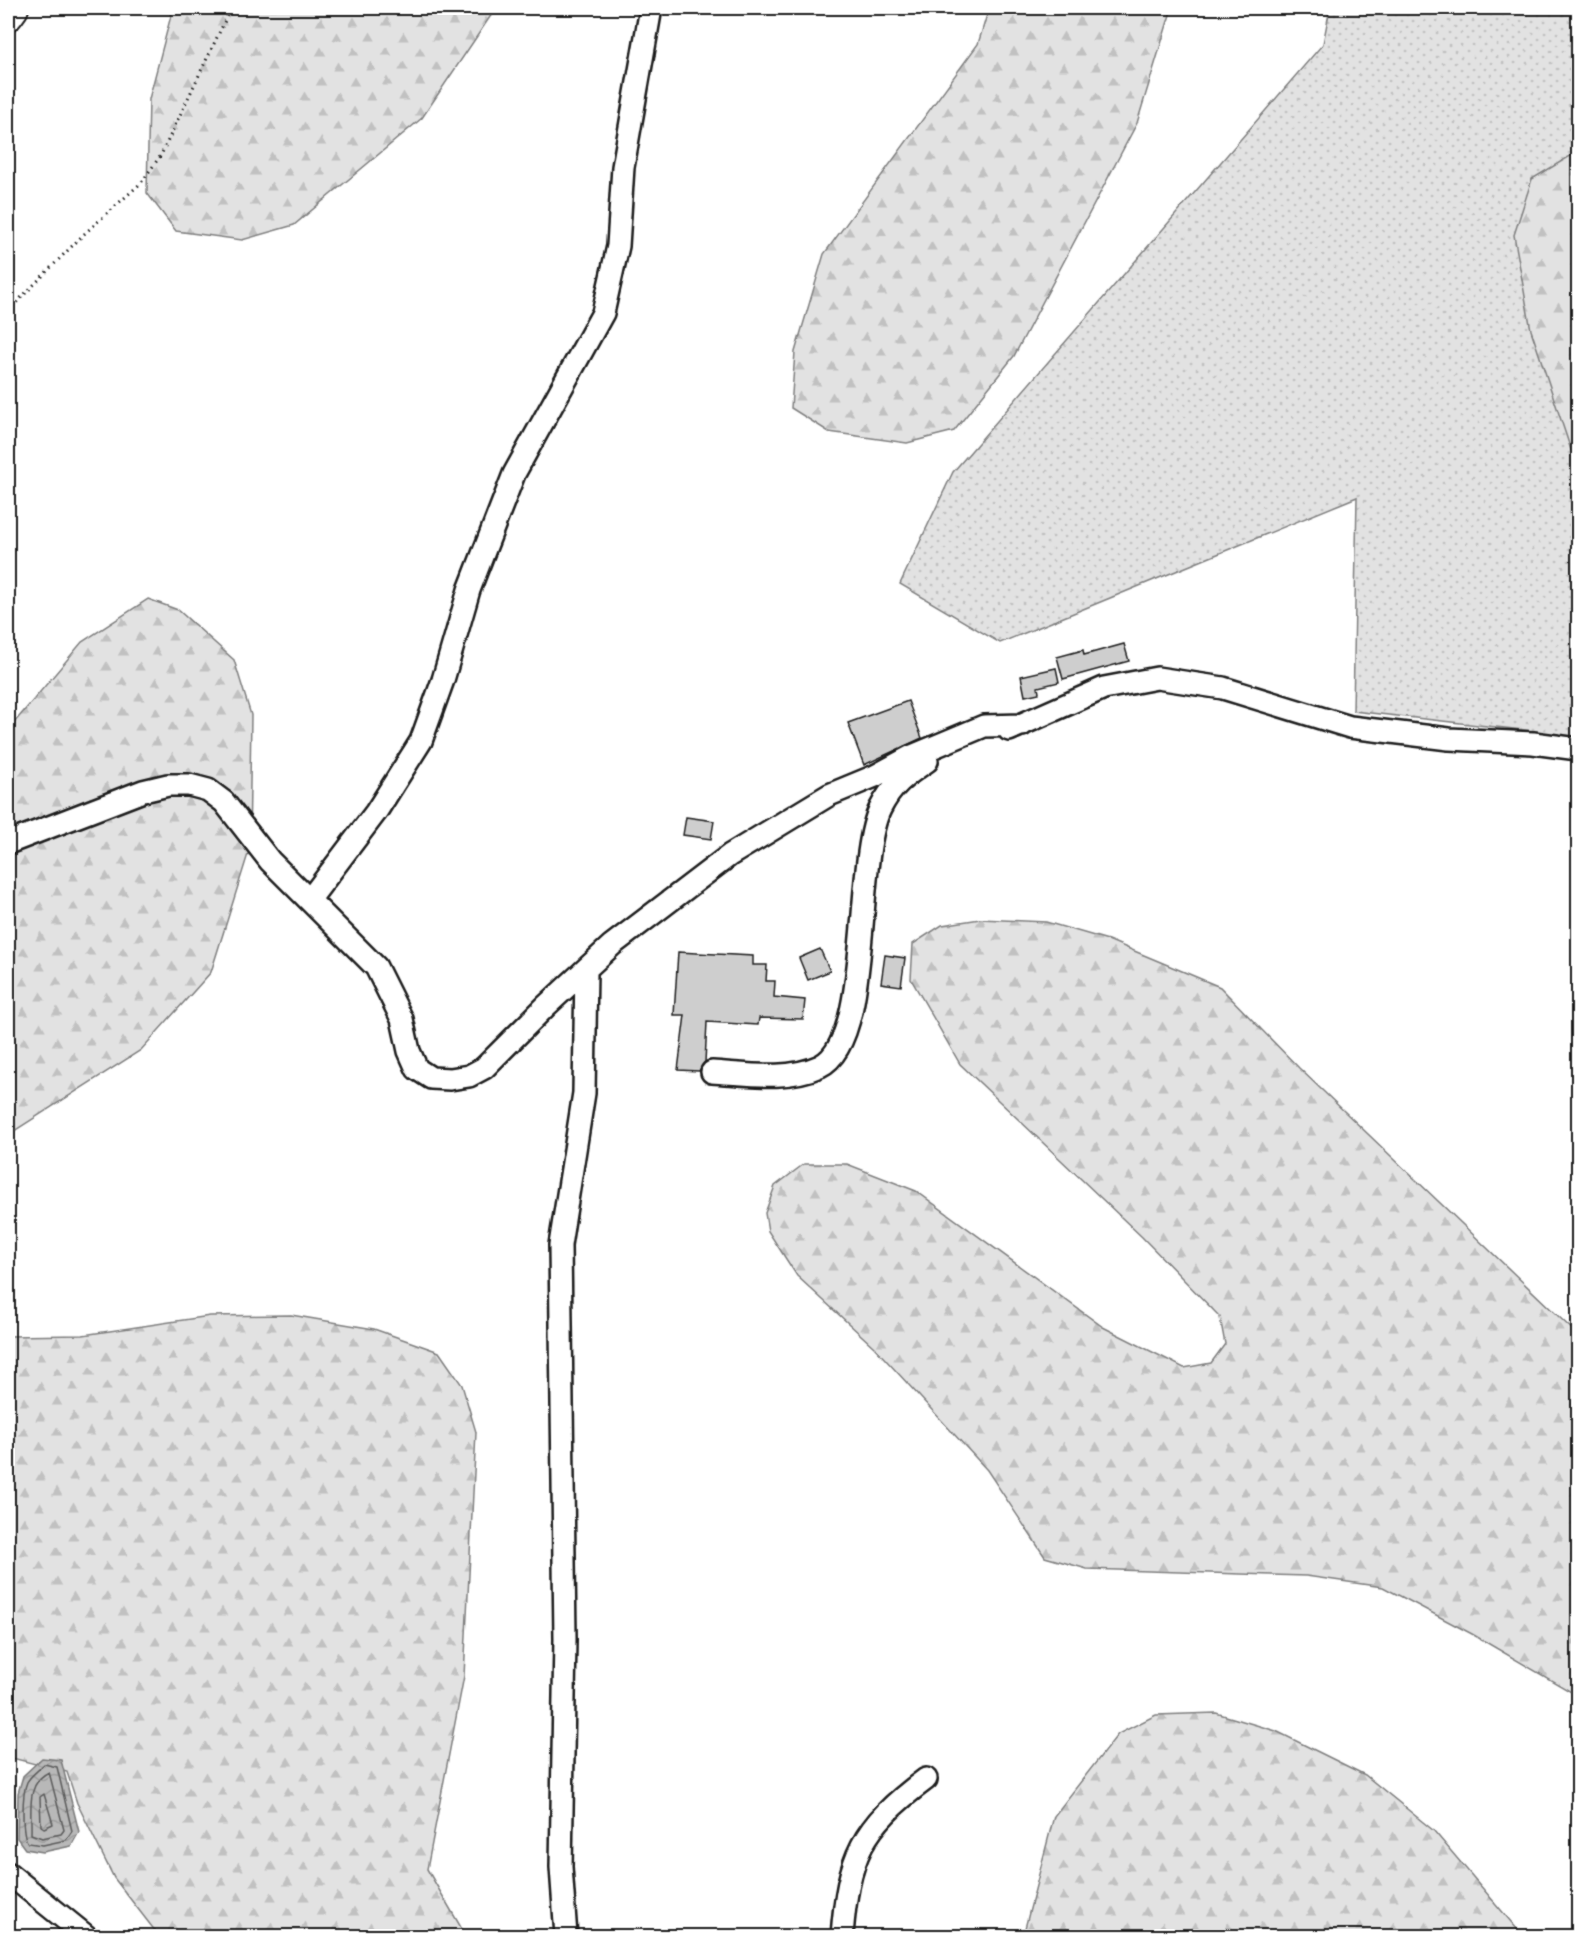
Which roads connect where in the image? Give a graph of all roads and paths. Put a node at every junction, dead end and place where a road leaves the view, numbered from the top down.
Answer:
1 (13, 8) edge
2 (231, 8) edge
3 (651, 8) edge
4 (8, 15) edge
5 (8, 311) edge
6 (1023, 725) junction
7 (1578, 749) edge
8 (8, 843) edge
9 (310, 899) junction
10 (586, 970) junction
11 (712, 1072) dead end
12 (926, 1779) dead end
13 (8, 1873) edge
14 (86, 1936) edge
15 (566, 1936) edge
16 (842, 1936) edge

1 - 4 highway
2 - 5 path
3 - 9 street
6 - 7 street
6 - 10 street
6 - 11 street
8 - 9 street
9 - 10 street
10 - 15 street
12 - 16 street
13 - 14 street

